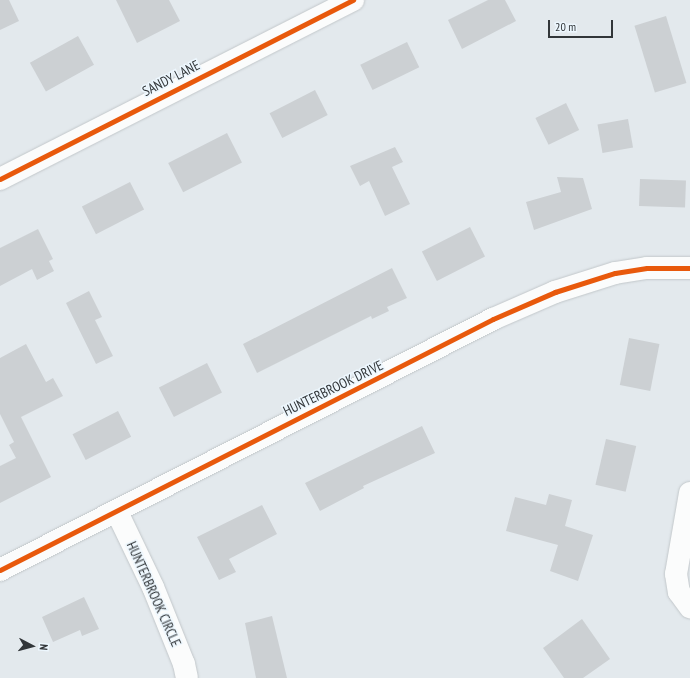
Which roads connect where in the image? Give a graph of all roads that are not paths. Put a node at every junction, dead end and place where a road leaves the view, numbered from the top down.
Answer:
1 (354, 0) edge
2 (0, 180) edge
3 (690, 268) edge
4 (690, 493) edge
5 (117, 512) junction
6 (0, 570) edge
7 (685, 600) edge
8 (187, 678) edge

1 - 2 street, SANDY LANE
3 - 5 street, HUNTERBROOK DRIVE
4 - 7 street
5 - 6 street, HUNTERBROOK DRIVE
5 - 8 street, HUNTERBROOK CIRCLE

